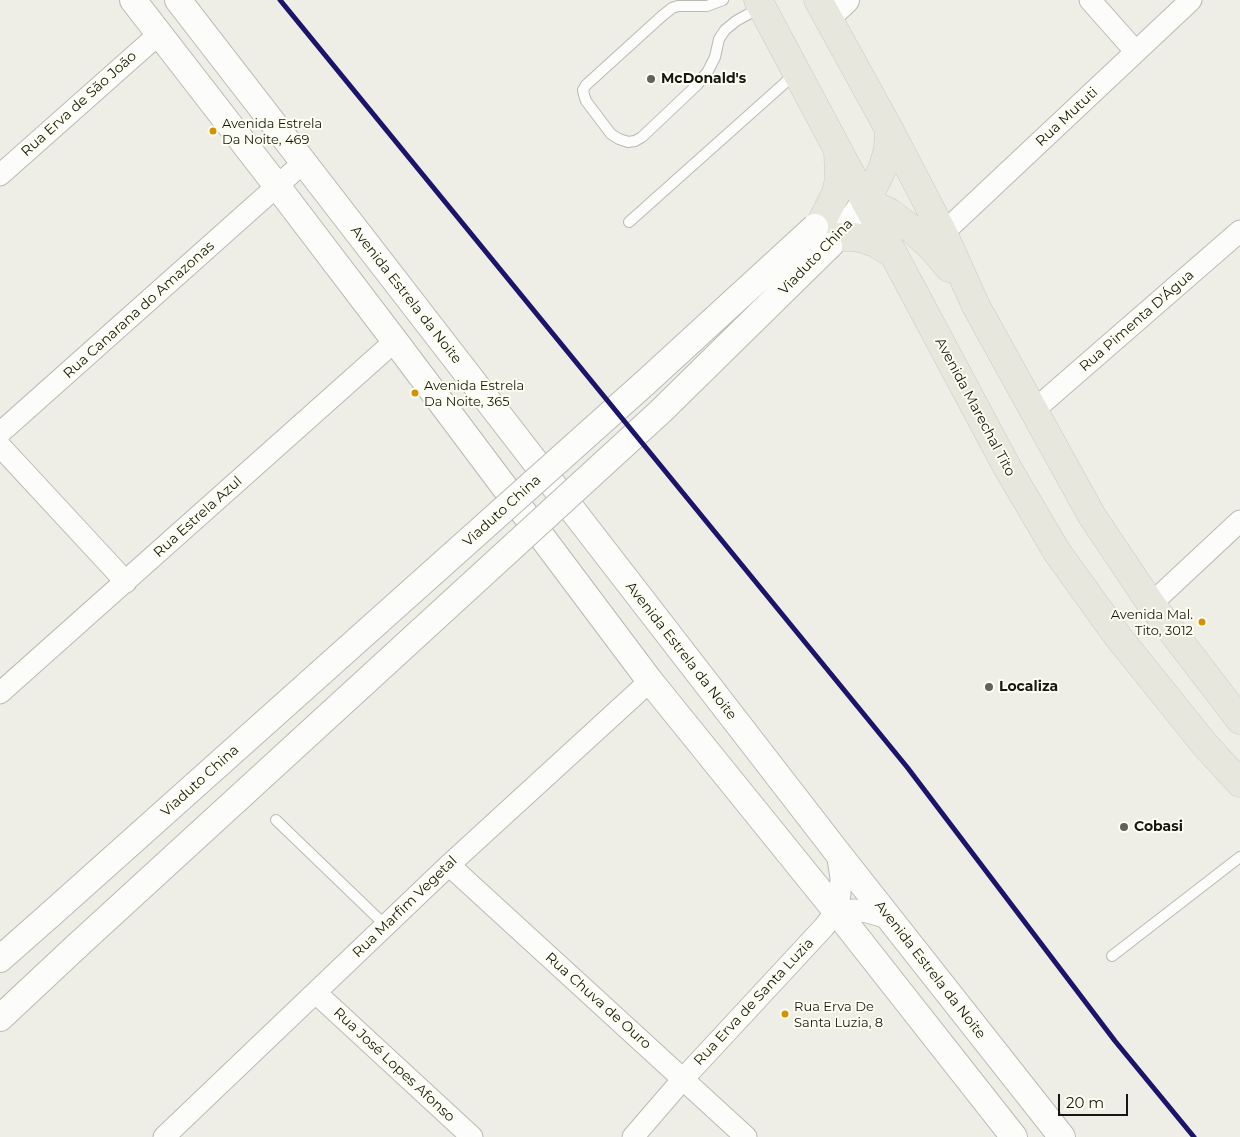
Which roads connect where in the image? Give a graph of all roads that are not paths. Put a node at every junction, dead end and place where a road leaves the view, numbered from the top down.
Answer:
1 (133, 0) edge
2 (178, 0) edge
3 (723, 0) edge
4 (1090, 0) edge
5 (1191, 0) edge
6 (760, 3) edge
7 (831, 6) edge
8 (159, 34) junction
9 (1136, 52) junction
10 (796, 72) junction
11 (889, 129) junction
12 (838, 150) junction
13 (304, 162) junction
14 (0, 175) edge
15 (277, 186) junction
16 (865, 201) junction
17 (629, 222) dead end
18 (1240, 230) edge
19 (826, 233) junction
20 (943, 234) junction
21 (893, 254) junction
22 (976, 306) junction
23 (395, 341) junction
24 (1033, 411) junction
25 (0, 433) edge
26 (0, 446) edge
27 (1240, 521) edge
28 (126, 582) junction
29 (1151, 604) junction
30 (650, 681) junction
31 (0, 693) edge
32 (1240, 720) edge
33 (1240, 783) edge
34 (276, 820) dead end
35 (837, 852) junction
36 (1240, 857) edge
37 (449, 865) junction
38 (836, 912) junction
39 (889, 918) junction
40 (386, 926) junction
41 (1112, 956) dead end
42 (0, 960) edge
43 (316, 993) junction
44 (0, 1018) edge
45 (683, 1079) junction
46 (177, 1133) edge
47 (472, 1137) edge
48 (633, 1137) edge
49 (746, 1137) edge
50 (1014, 1137) edge
51 (1062, 1137) edge

1 - 8 street
2 - 13 street, Avenida Estrela da Noite
3 - 6 lane
4 - 9 street
5 - 9 street, Rua Mututi
6 - 10 main road, Avenida Marechal Tito
7 - 11 main road
8 - 14 street, Rua Erva de São João
8 - 15 street
9 - 20 street, Rua Mututi
10 - 12 main road, Avenida Marechal Tito
10 - 17 lane
11 - 16 main road
11 - 20 main road
12 - 16 main road, Avenida Marechal Tito
12 - 19 main road
13 - 15 street
13 - 35 street, Avenida Estrela da Noite
15 - 23 street
15 - 25 street, Rua Canarana do Amazonas
16 - 19 street, Viaduto China
16 - 21 main road, Avenida Marechal Tito
16 - 22 main road
18 - 24 street, Rua Pimenta D'Água
19 - 21 main road
19 - 42 street, Viaduto China, bridge
19 - 44 street, Viaduto China, bridge
20 - 22 main road
21 - 33 main road, Avenida Marechal Tito
22 - 24 main road
23 - 28 street, Rua Estrela Azul
23 - 30 street
24 - 29 main road
26 - 28 street
27 - 29 street
28 - 31 street, Rua Estrela Azul
29 - 32 main road
30 - 37 street, Rua Marfim Vegetal
30 - 38 street
34 - 40 lane
35 - 38 street, Rua Erva de Santa Luzia
35 - 39 street, Avenida Estrela da Noite
36 - 41 lane
37 - 40 street, Rua Marfim Vegetal
37 - 45 street, Rua Chuva de Ouro
38 - 39 street
38 - 45 street, Rua Erva de Santa Luzia
38 - 50 street
39 - 51 street, Avenida Estrela da Noite
40 - 43 street, Rua Marfim Vegetal
43 - 46 street, Rua Marfim Vegetal
43 - 47 street, Rua José Lopes Afonso
45 - 48 street, Rua Erva de Santa Luzia
45 - 49 street, Rua Chuva de Ouro

